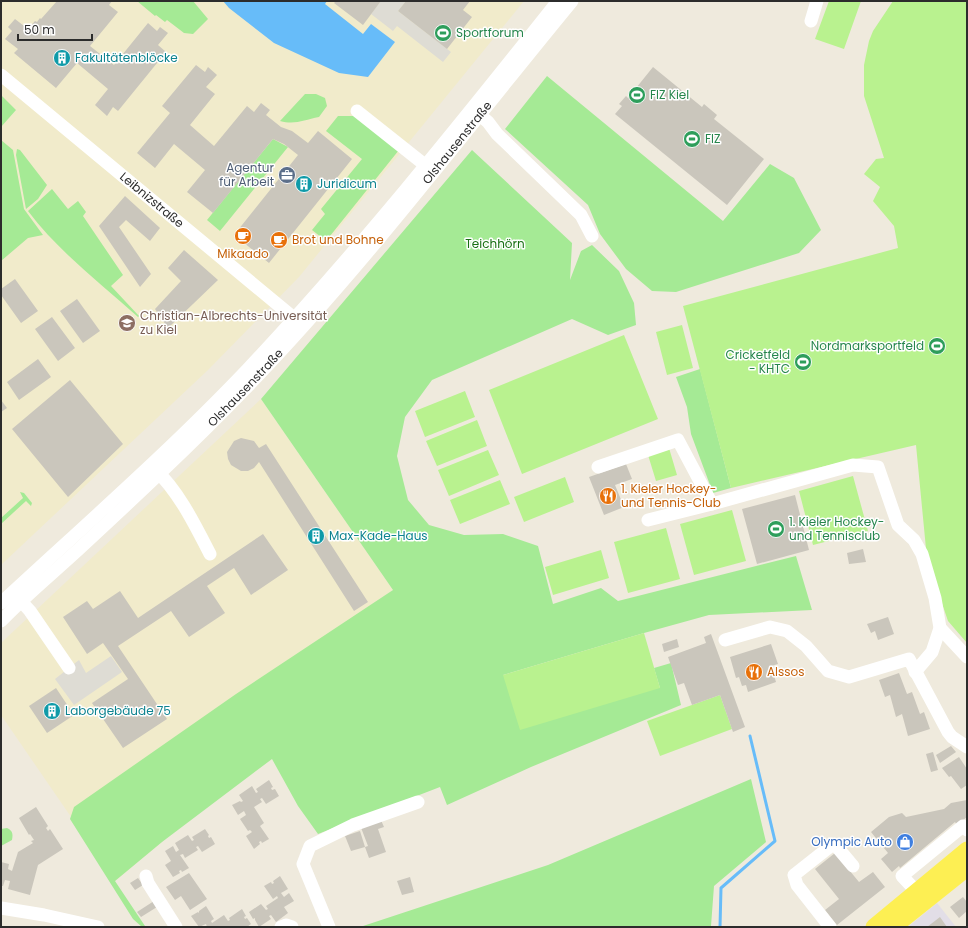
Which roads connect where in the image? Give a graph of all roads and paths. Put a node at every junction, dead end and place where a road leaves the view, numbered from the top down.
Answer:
1 (558, 1) edge
2 (572, 1) edge
3 (817, 1) edge
4 (811, 21) dead end
5 (1, 75) edge
6 (357, 111) dead end
7 (481, 116) junction
8 (425, 166) junction
9 (592, 236) dead end
10 (299, 322) junction
11 (598, 467) dead end
12 (156, 470) junction
13 (712, 504) junction
14 (648, 520) dead end
15 (210, 554) dead end
16 (20, 600) junction
17 (1, 603) edge
18 (1, 621) edge
19 (940, 628) junction
20 (725, 640) dead end
21 (967, 657) edge
22 (69, 668) dead end
23 (915, 672) junction
24 (967, 747) edge
25 (418, 802) dead end
26 (967, 830) edge
27 (967, 850) edge
28 (853, 866) dead end
29 (967, 868) edge
30 (146, 876) dead end
31 (917, 892) junction
32 (1, 908) edge
33 (66, 923) edge
34 (98, 927) edge
35 (176, 927) edge
36 (281, 927) edge
37 (292, 927) edge
38 (329, 927) edge
39 (830, 927) edge
40 (874, 927) edge
41 (893, 927) edge

1 - 8 street, Olshausenstraße
2 - 7 street, Olshausenstraße
3 - 4 street
5 - 10 street, Leibnizstraße
6 - 8 street
7 - 9 street
7 - 10 street, Olshausenstraße
8 - 10 street, Olshausenstraße
10 - 12 street, Olshausenstraße
11 - 13 street
12 - 15 street
12 - 16 street, Olshausenstraße
12 - 17 street, Olshausenstraße
13 - 14 street
13 - 19 street
16 - 18 street, Olshausenstraße
16 - 22 street
19 - 21 street
19 - 23 street
20 - 23 street
23 - 24 street
25 - 38 street
26 - 31 street
27 - 31 main road
28 - 39 street
29 - 41 main road
30 - 35 street
31 - 40 main road
32 - 33 street
33 - 34 street
36 - 37 street

